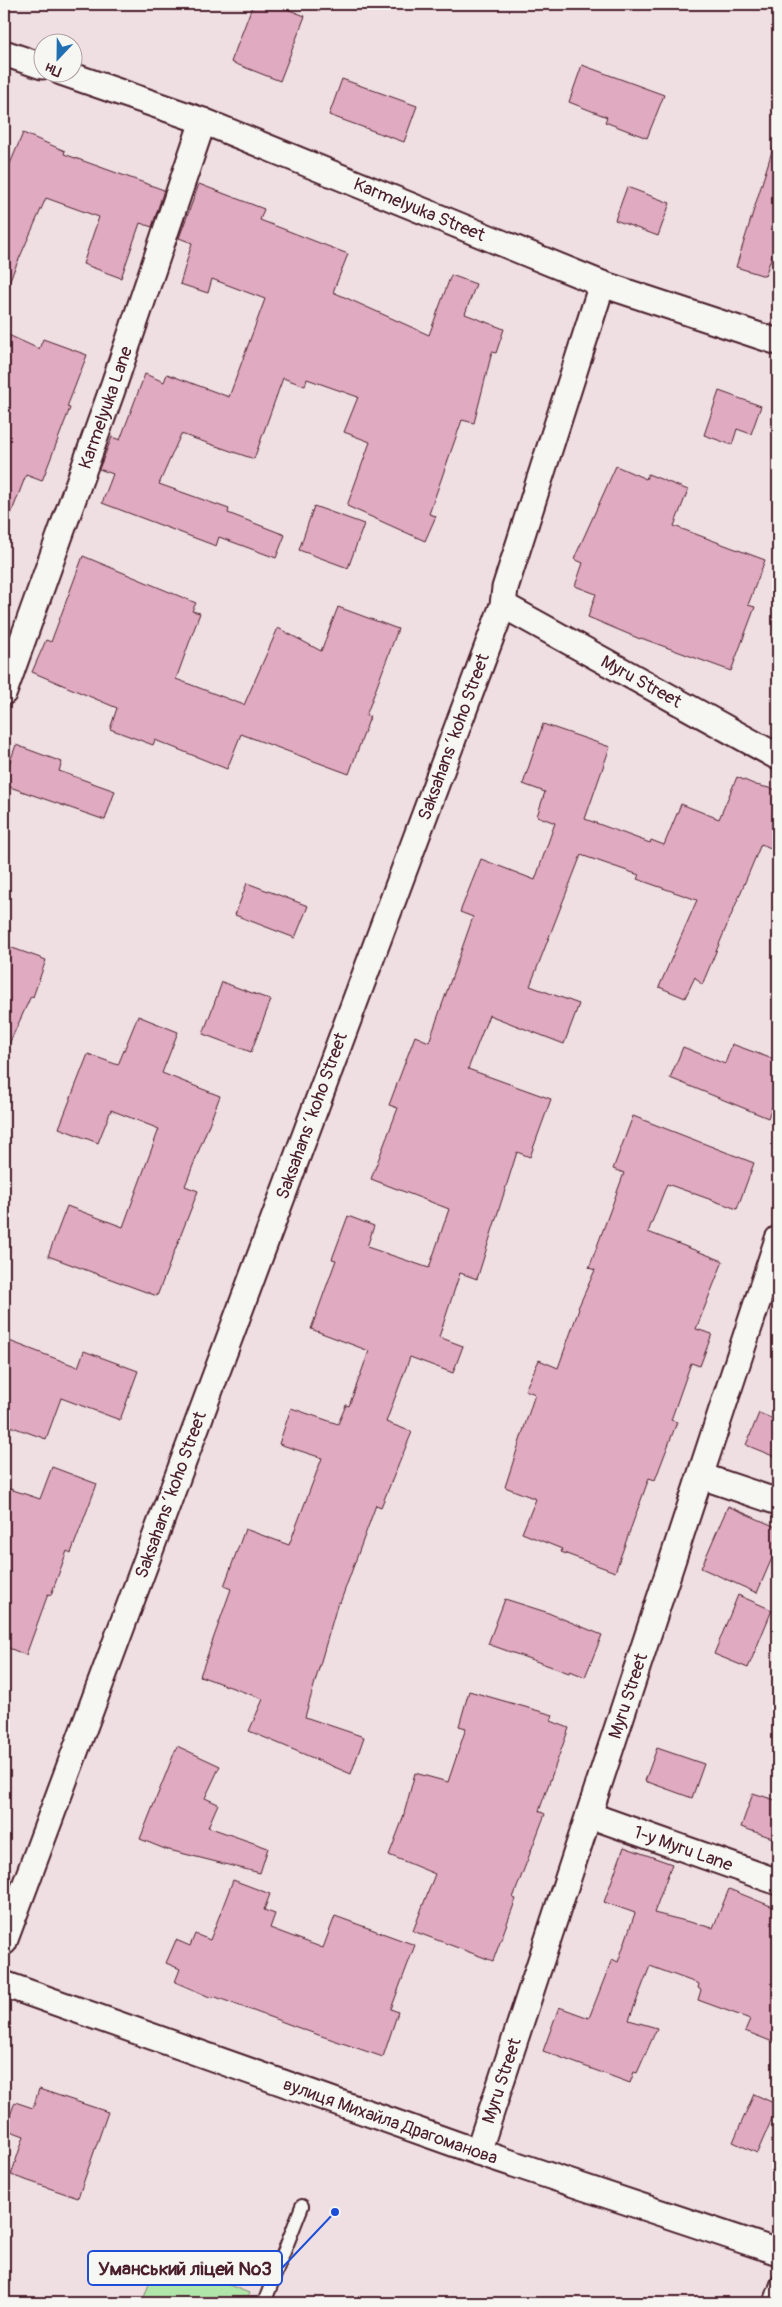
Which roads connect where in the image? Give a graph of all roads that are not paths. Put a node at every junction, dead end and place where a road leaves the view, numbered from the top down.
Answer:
1 (4, 53) edge
2 (32, 63) edge
3 (82, 79) edge
4 (203, 121) junction
5 (602, 284) junction
6 (778, 342) edge
7 (503, 605) junction
8 (4, 692) edge
9 (778, 757) edge
10 (778, 1239) edge
11 (701, 1476) junction
12 (778, 1502) edge
13 (589, 1815) junction
14 (778, 1882) edge
15 (4, 1942) edge
16 (4, 1984) edge
17 (478, 2152) junction
18 (302, 2206) dead end
19 (778, 2252) edge
20 (778, 2282) edge
21 (264, 2303) edge
22 (770, 2303) edge

1 - 2 street
3 - 4 street, Karmelyuka Street
4 - 5 street, Karmelyuka Street
4 - 8 street, Karmelyuka Lane
5 - 6 street, Karmelyuka Street
5 - 7 street, Saksahansʹkoho Street
7 - 9 street, Myru Street
7 - 15 street, Saksahansʹkoho Street
10 - 11 street, Myru Street
11 - 12 street
11 - 13 street, Myru Street
13 - 14 street, 1-y Myru Lane
13 - 17 street, Myru Street
16 - 17 street, вулиця Михайла Драгоманова
17 - 19 street, вулиця Михайла Драгоманова
18 - 21 lane
20 - 22 lane

